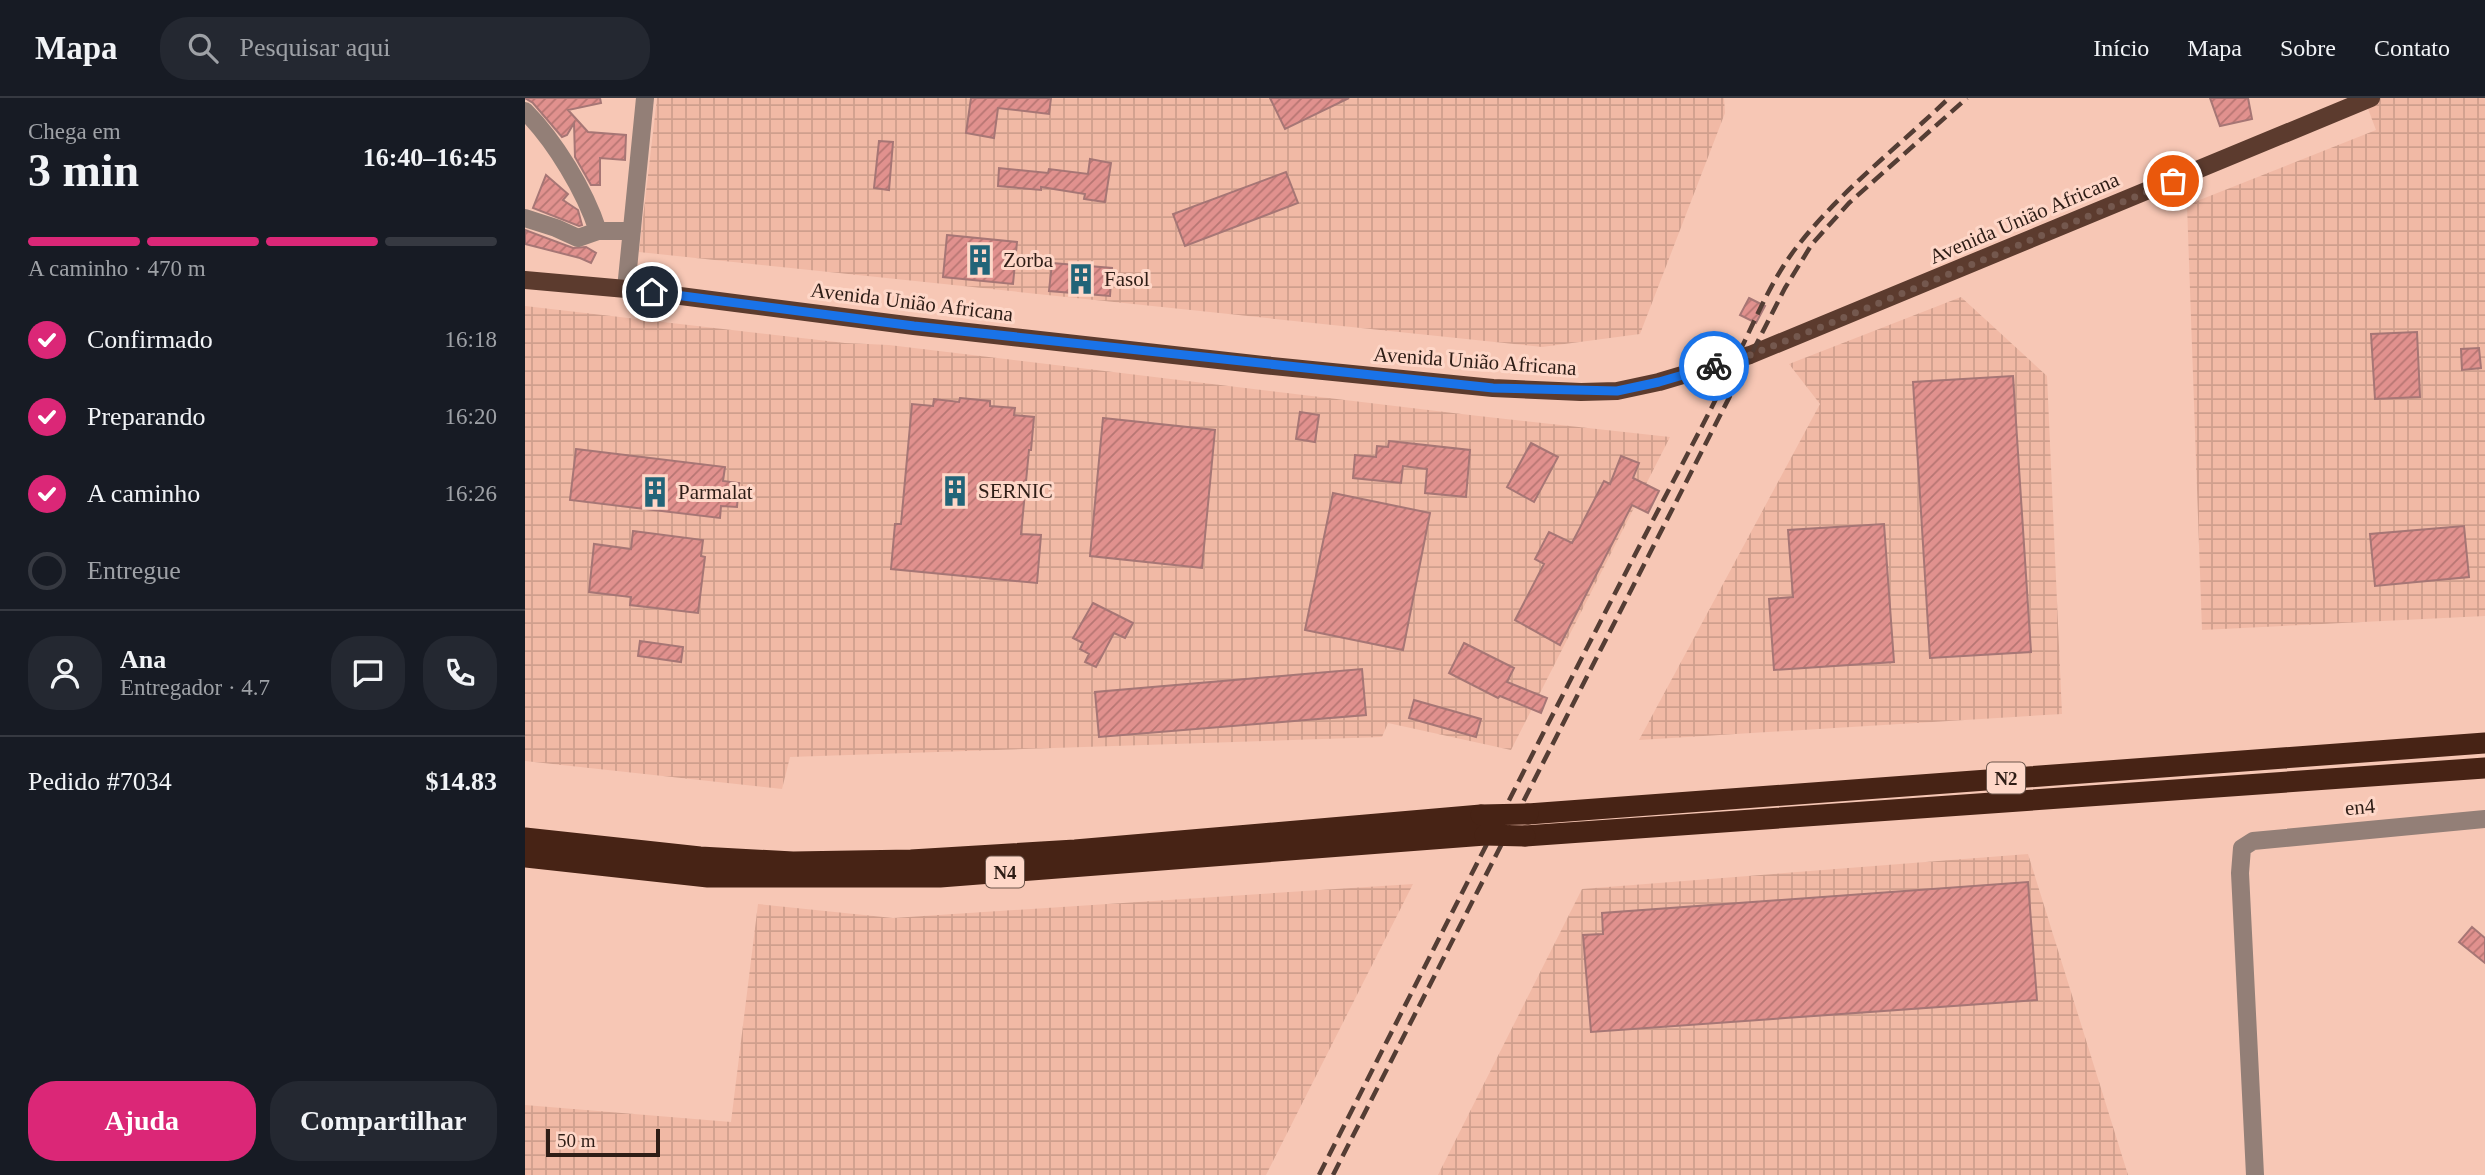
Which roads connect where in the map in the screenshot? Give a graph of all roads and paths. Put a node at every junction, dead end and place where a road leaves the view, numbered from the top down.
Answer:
1 (645, 98) edge
2 (2371, 98) edge
3 (525, 111) edge
4 (525, 218) edge
5 (598, 231) junction
6 (632, 231) junction
7 (525, 280) edge
8 (626, 289) junction
9 (2485, 743) edge
10 (2485, 768) edge
11 (1528, 814) joint
12 (2485, 819) edge
13 (1483, 825) junction
14 (1564, 833) joint
15 (525, 838) edge
16 (525, 857) edge
17 (2255, 1175) edge

1 - 6 street
2 - 8 main road, Avenida União Africana
3 - 5 street
4 - 5 street
5 - 6 street
6 - 8 street
7 - 8 main road, Avenida União Africana
9 - 11 highway, N2
10 - 14 highway, N2
11 - 13 highway, N4, bridge
12 - 17 street, en4
13 - 14 highway, N4, bridge
13 - 15 highway, N4
13 - 16 highway, N4

